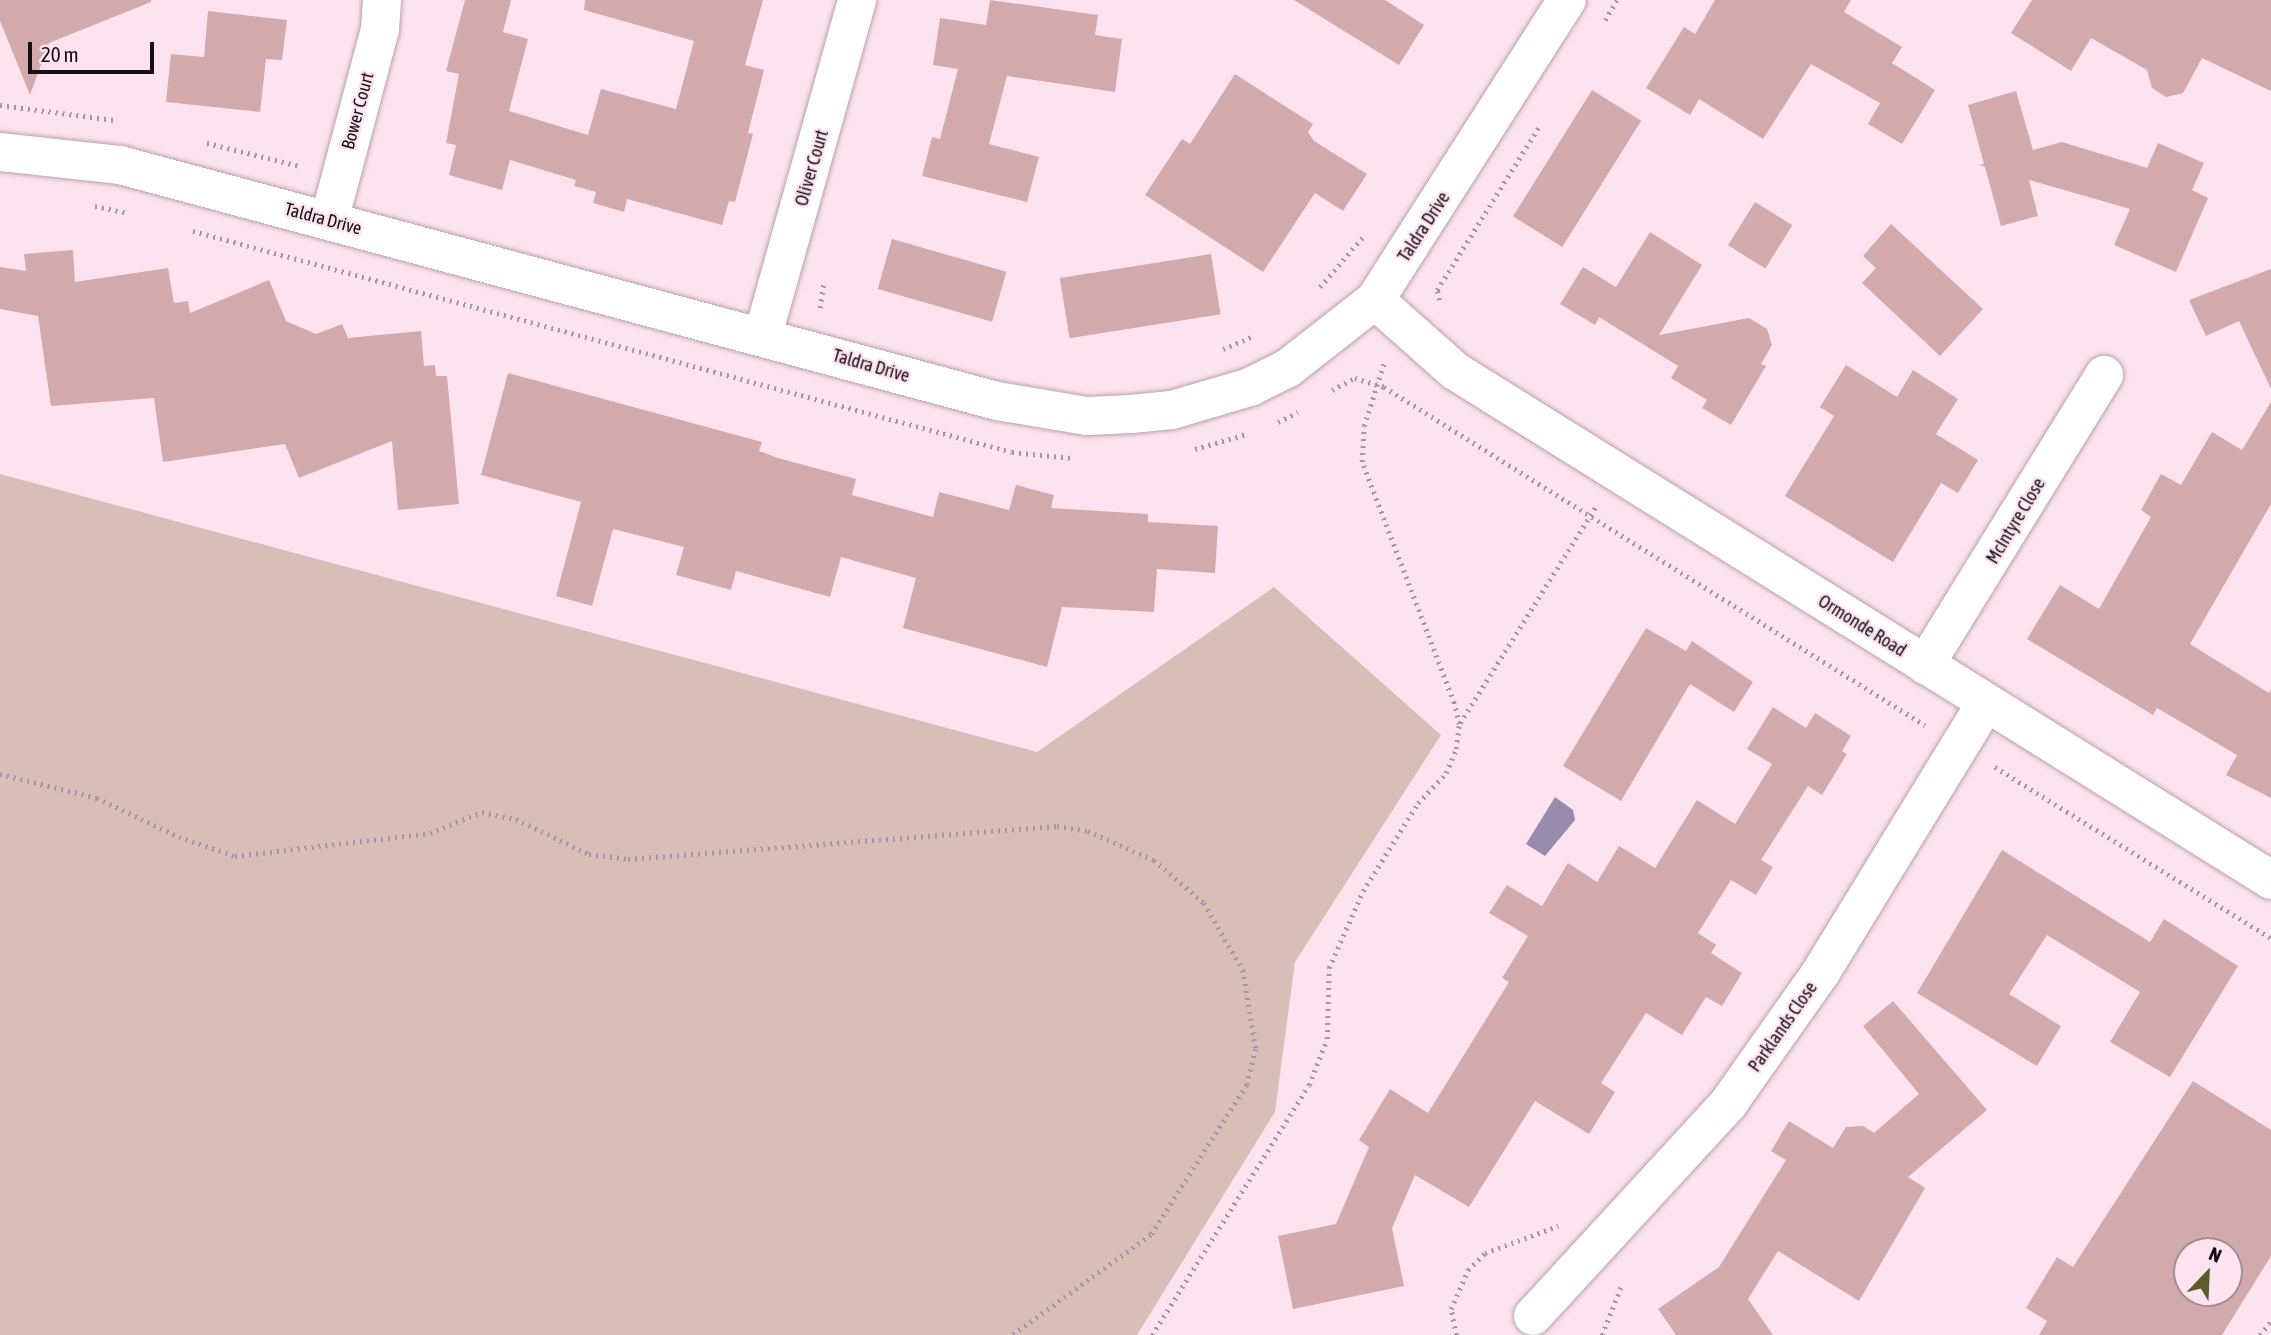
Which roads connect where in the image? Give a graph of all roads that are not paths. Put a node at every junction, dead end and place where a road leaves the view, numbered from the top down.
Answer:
1 (382, 0) edge
2 (857, 0) edge
3 (1567, 0) edge
4 (0, 152) edge
5 (329, 221) junction
6 (1362, 311) junction
7 (763, 335) junction
8 (2104, 375) dead end
9 (1925, 665) junction
10 (1986, 703) junction
11 (2271, 880) edge
12 (1533, 1316) dead end

1 - 5 street, Bower Court
2 - 7 street, Oliver Court
3 - 6 street, Taldra Drive
4 - 5 street, Taldra Drive
5 - 7 street, Taldra Drive
6 - 7 street, Taldra Drive
6 - 9 street, Ormonde Road
8 - 9 street, McIntyre Close
9 - 10 street, Ormonde Road
10 - 11 street, Ormonde Road
10 - 12 street, Parklands Close

